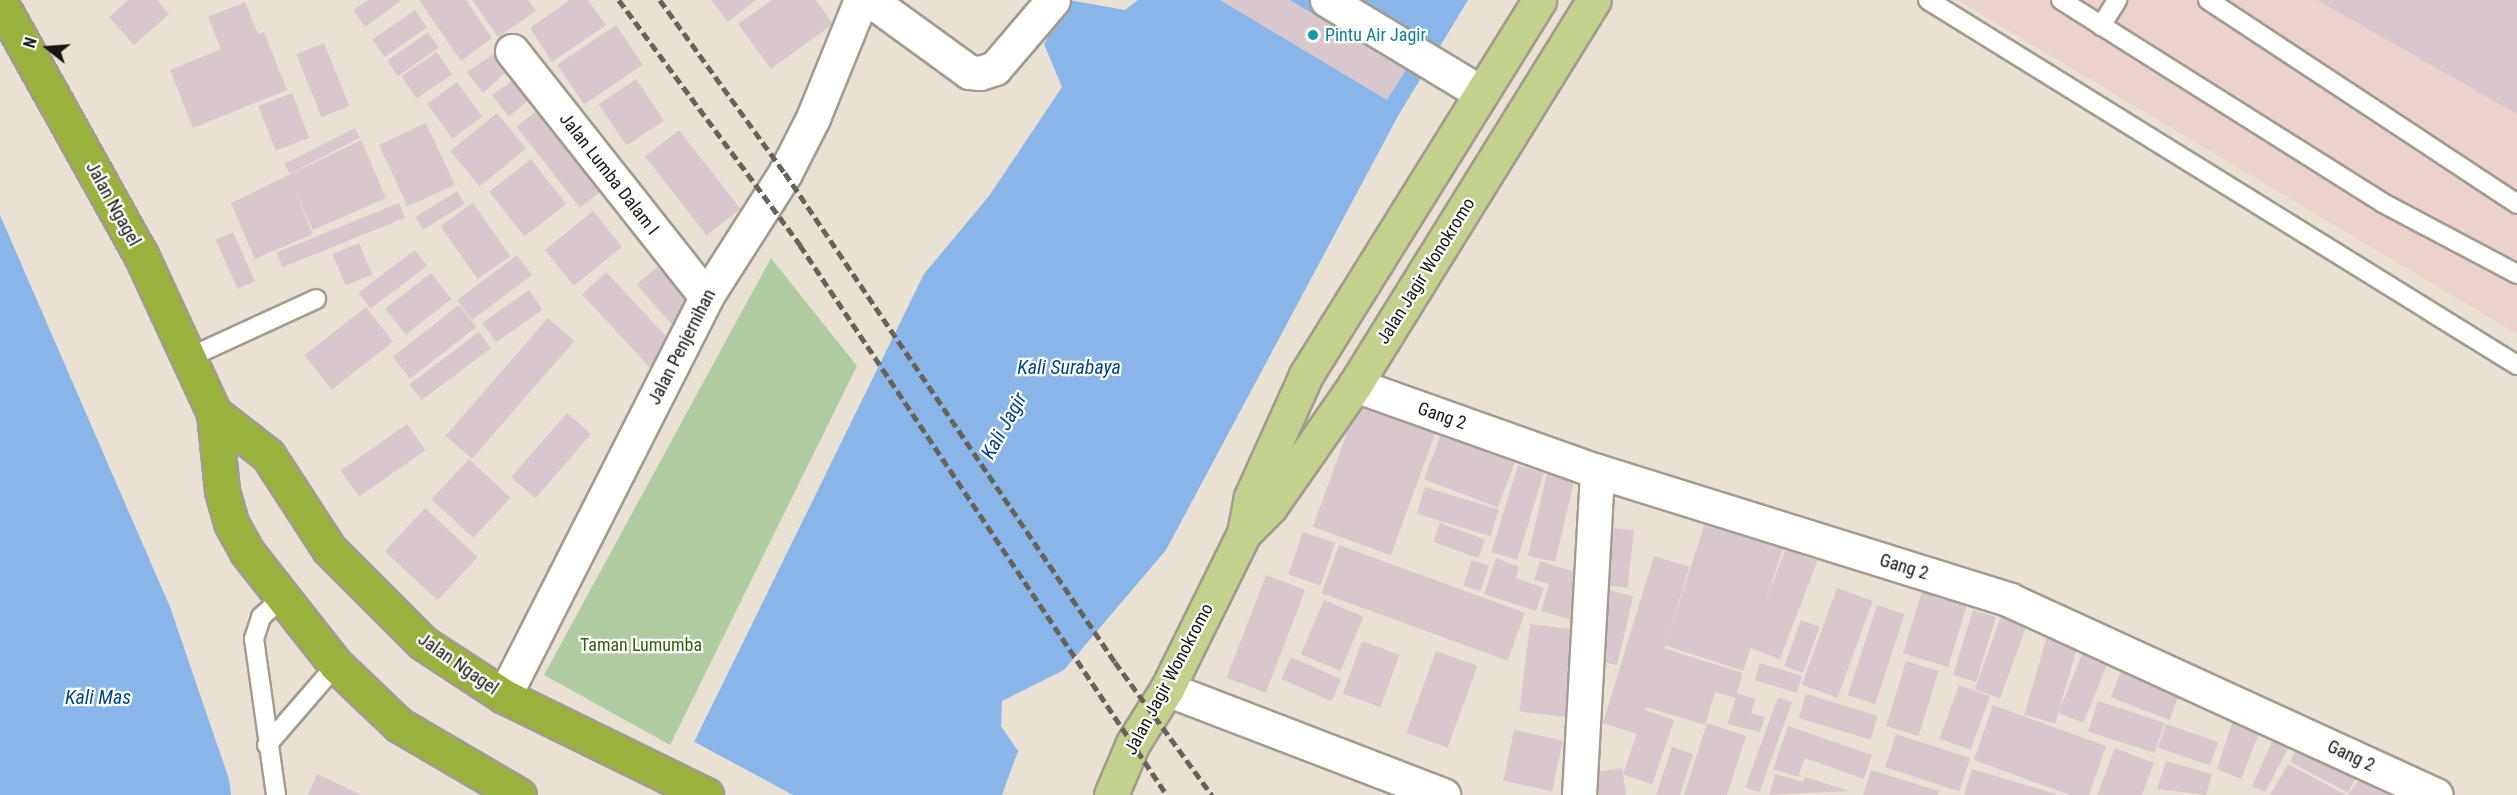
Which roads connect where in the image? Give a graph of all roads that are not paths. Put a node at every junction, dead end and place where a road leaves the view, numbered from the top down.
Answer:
1 (861, 0) edge
2 (870, 0) edge
3 (1053, 0) edge
4 (1327, 0) edge
5 (1539, 0) edge
6 (1594, 0) edge
7 (1928, 0) edge
8 (2061, 0) edge
9 (2117, 0) edge
10 (2208, 0) edge
11 (0, 2) edge
12 (2101, 26) junction
13 (512, 51) dead end
14 (1481, 93) junction
15 (2517, 204) edge
16 (2517, 274) edge
17 (706, 297) junction
18 (316, 298) dead end
19 (188, 358) junction
20 (2517, 365) edge
21 (1355, 385) junction
22 (214, 413) junction
23 (1597, 471) junction
24 (1244, 533) junction
25 (280, 599) junction
26 (336, 665) junction
27 (1167, 689) junction
28 (504, 696) junction
29 (267, 744) junction
30 (276, 795) edge
31 (519, 795) edge
32 (706, 795) edge
33 (1111, 795) edge
34 (1443, 795) edge
35 (1579, 795) edge
36 (2435, 795) edge

1 - 17 street, Jalan Penjernihan
2 - 3 street
4 - 14 street
5 - 14 main road, Jalan Jagir Wonokromo
6 - 21 main road, Jalan Jagir Wonokromo
7 - 20 lane
8 - 12 lane
9 - 12 lane
10 - 15 lane
11 - 19 highway, Jalan Ngagel
12 - 16 lane
13 - 17 street, Jalan Lumba Dalam I
14 - 24 main road, Jalan Jagir Wonokromo
17 - 28 street, Jalan Penjernihan
18 - 19 lane
19 - 22 highway, Jalan Ngagel
21 - 23 street, Gang 2
21 - 24 main road, Jalan Jagir Wonokromo
22 - 25 highway, Jalan Ngagel
22 - 28 highway, Jalan Ngagel
23 - 35 street
23 - 36 street, Gang 2
24 - 27 main road, Jalan Jagir Wonokromo
25 - 26 highway, Jalan Ngagel
25 - 29 lane
26 - 29 lane
26 - 31 highway, Jalan Ngagel
27 - 33 main road, Jalan Jagir Wonokromo
27 - 34 street
28 - 32 highway, Jalan Ngagel
29 - 30 lane

